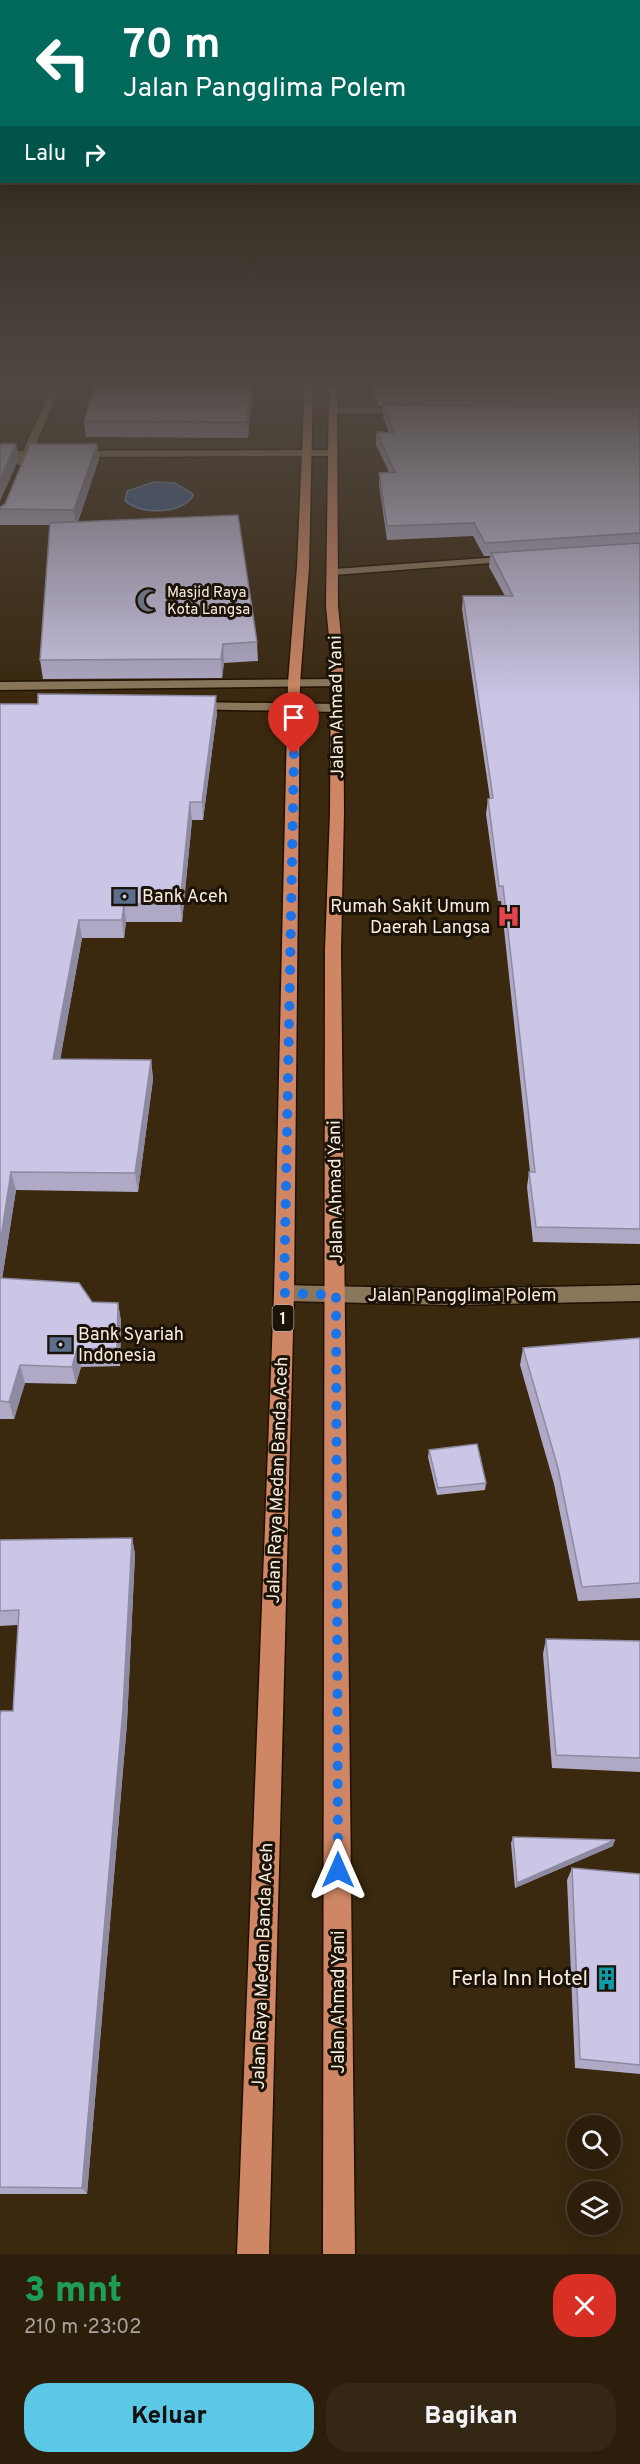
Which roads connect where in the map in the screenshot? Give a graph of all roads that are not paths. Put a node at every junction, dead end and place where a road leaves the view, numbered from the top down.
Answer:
1 (306, 488) edge
2 (333, 488) edge
3 (520, 558) edge
4 (334, 572) junction
5 (294, 683) junction
6 (336, 684) junction
7 (0, 687) edge
8 (181, 706) edge
9 (294, 707) junction
10 (337, 708) junction
11 (284, 1293) junction
12 (640, 1293) edge
13 (336, 1295) junction
14 (254, 2254) edge
15 (339, 2254) edge

1 - 5 main road, Jalan Raya Medan Banda Aceh / 1
2 - 4 main road, Jalan Ahmad Yani
3 - 4 street
4 - 6 main road, Jalan Ahmad Yani
5 - 6 street
5 - 7 street
5 - 9 main road, Jalan Raya Medan Banda Aceh / 1
6 - 10 main road, Jalan Ahmad Yani
8 - 9 street
9 - 10 street
9 - 11 main road, Jalan Raya Medan Banda Aceh / 1
10 - 13 main road, Jalan Ahmad Yani
11 - 13 street, Jalan Pangglima Polem
11 - 14 main road, Jalan Raya Medan Banda Aceh / 1
12 - 13 street, Jalan Pangglima Polem
13 - 15 main road, Jalan Ahmad Yani

